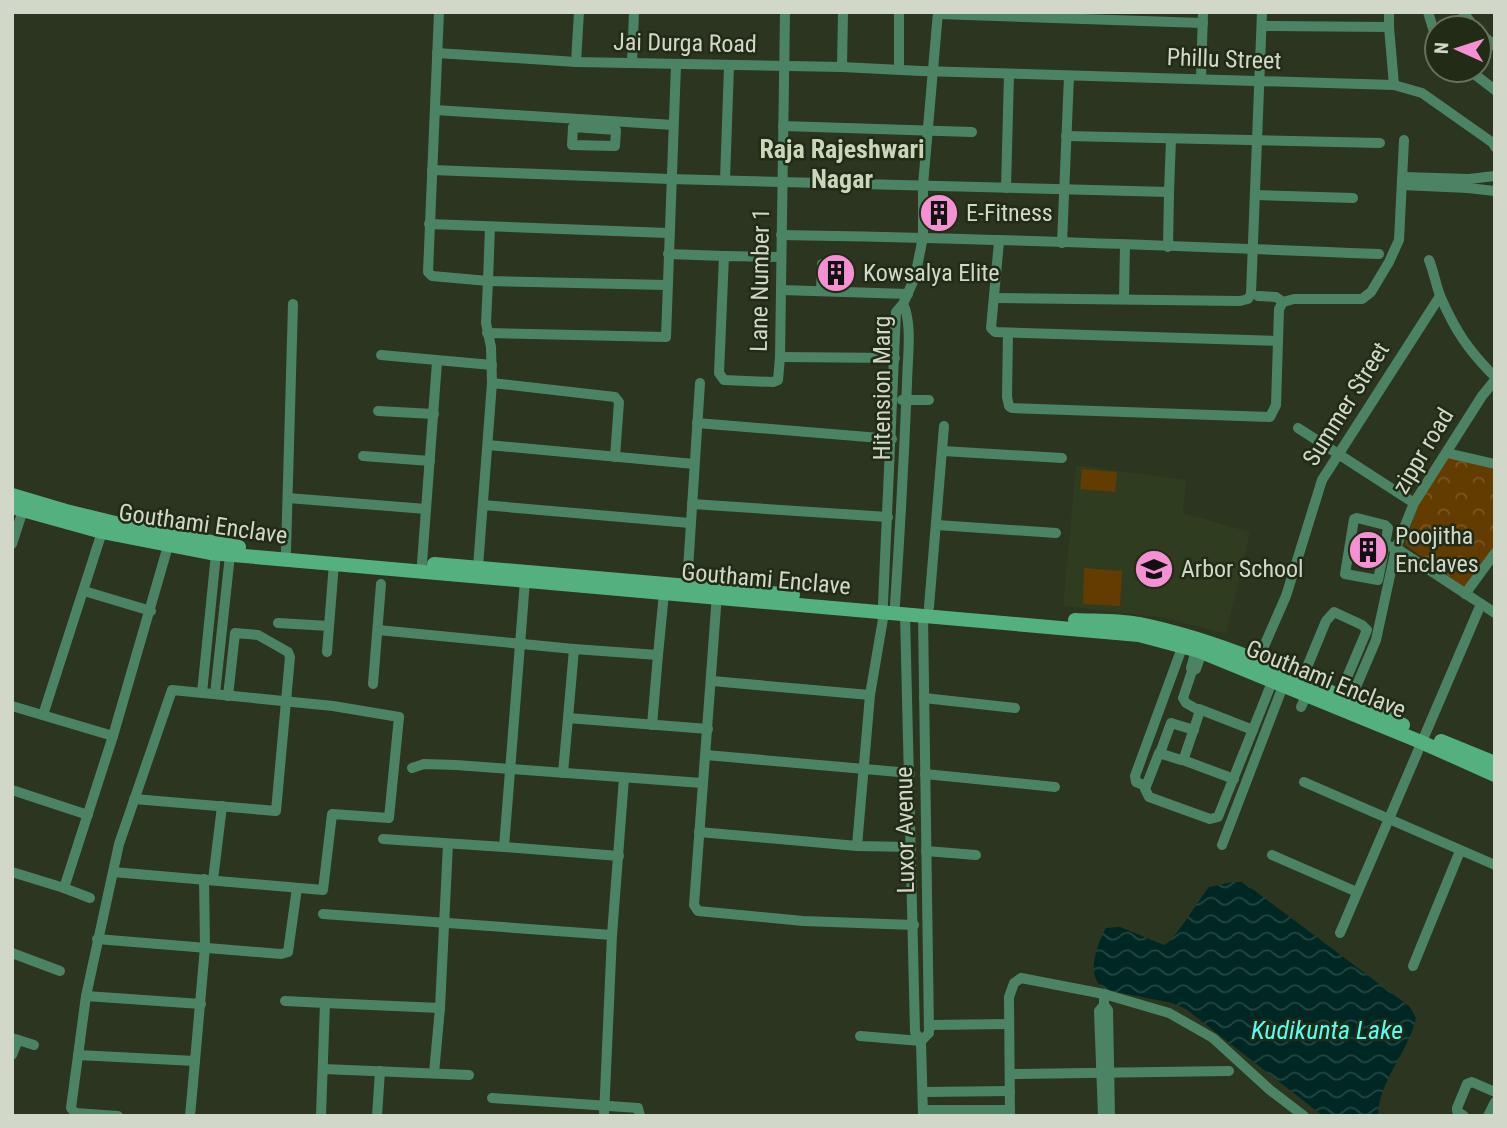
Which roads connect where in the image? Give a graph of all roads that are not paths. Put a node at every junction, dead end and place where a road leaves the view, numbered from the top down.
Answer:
1 (439, 12) edge
2 (579, 12) edge
3 (634, 12) edge
4 (775, 12) edge
5 (785, 12) edge
6 (843, 12) edge
7 (899, 12) edge
8 (1262, 12) edge
9 (1389, 12) edge
10 (938, 13) edge
11 (1203, 18) edge
12 (1262, 26) junction
13 (1389, 27) junction
14 (437, 52) junction
15 (576, 62) junction
16 (632, 63) junction
17 (676, 65) junction
18 (729, 66) junction
19 (784, 67) junction
20 (842, 67) junction
21 (899, 69) junction
22 (933, 72) junction
23 (1009, 74) junction
24 (1069, 76) junction
25 (1201, 79) junction
26 (1260, 81) junction
27 (1394, 85) junction
28 (435, 110) junction
29 (580, 124) junction
30 (608, 125) junction
31 (673, 125) junction
32 (783, 126) junction
33 (928, 130) junction
34 (972, 132) dead end
35 (1066, 136) junction
36 (1171, 139) junction
37 (1404, 140) dead end
38 (1256, 141) junction
39 (1380, 142) dead end
40 (1495, 147) edge
41 (432, 170) junction
42 (1495, 176) edge
43 (670, 179) junction
44 (725, 180) junction
45 (1403, 181) junction
46 (782, 182) junction
47 (923, 185) junction
48 (1006, 188) junction
49 (1064, 190) junction
50 (1495, 191) edge
51 (1169, 192) junction
52 (1255, 195) junction
53 (1353, 198) dead end
54 (429, 224) junction
55 (490, 227) junction
56 (668, 233) junction
57 (781, 236) junction
58 (923, 237) junction
59 (999, 242) junction
60 (1062, 243) junction
61 (1125, 245) junction
62 (1168, 247) junction
63 (1254, 250) junction
64 (668, 254) junction
65 (1379, 254) dead end
66 (724, 256) junction
67 (781, 257) junction
68 (1429, 260) dead end
69 (845, 265) dead end
70 (488, 281) junction
71 (666, 285) junction
72 (825, 288) junction
73 (781, 290) junction
74 (1258, 296) dead end
75 (1440, 296) junction
76 (995, 298) junction
77 (905, 299) junction
78 (1124, 299) junction
79 (1283, 302) junction
80 (293, 304) dead end
81 (487, 333) junction
82 (1008, 333) junction
83 (1278, 341) junction
84 (381, 355) dead end
85 (780, 357) junction
86 (895, 358) junction
87 (437, 362) junction
88 (492, 365) junction
89 (1495, 379) edge
90 (492, 383) junction
91 (700, 383) dead end
92 (894, 400) junction
93 (906, 400) junction
94 (929, 400) dead end
95 (378, 411) dead end
96 (434, 414) junction
97 (697, 423) junction
98 (944, 426) dead end
99 (1298, 428) dead end
100 (892, 439) junction
101 (488, 445) junction
102 (943, 451) junction
103 (1447, 453) junction
104 (1338, 454) junction
105 (363, 456) dead end
106 (615, 457) junction
107 (1062, 458) dead end
108 (430, 461) junction
109 (694, 464) junction
110 (1495, 464) edge
111 (288, 498) junction
112 (18, 503) edge
113 (1414, 503) junction
114 (691, 504) junction
115 (483, 505) junction
116 (426, 509) junction
117 (888, 517) junction
118 (690, 523) junction
119 (937, 525) junction
120 (102, 532) junction
121 (1056, 533) dead end
122 (12, 544) edge
123 (1385, 545) junction
124 (168, 546) junction
125 (1396, 548) junction
126 (286, 551) junction
127 (1495, 553) edge
128 (223, 554) junction
129 (334, 563) junction
130 (422, 563) junction
131 (478, 567) junction
132 (525, 582) junction
133 (381, 584) dead end
134 (687, 585) junction
135 (84, 591) junction
136 (717, 592) junction
137 (664, 593) junction
138 (1465, 594) junction
139 (1481, 604) junction
140 (892, 609) junction
141 (151, 611) junction
142 (926, 611) junction
143 (1495, 613) edge
144 (278, 623) dead end
145 (329, 625) junction
146 (378, 630) junction
147 (520, 644) junction
148 (574, 649) junction
149 (1194, 649) junction
150 (327, 652) dead end
151 (658, 655) junction
152 (1258, 660) junction
153 (1348, 676) dead end
154 (712, 681) junction
155 (373, 684) dead end
156 (1296, 689) junction
157 (202, 693) junction
158 (215, 694) junction
159 (228, 695) junction
160 (870, 695) junction
161 (924, 698) junction
162 (286, 701) junction
163 (1350, 701) junction
164 (12, 706) edge
165 (1015, 708) dead end
166 (1199, 709) junction
167 (43, 715) junction
168 (568, 718) junction
169 (652, 725) junction
170 (708, 729) junction
171 (1194, 730) junction
172 (1253, 730) junction
173 (113, 736) junction
174 (1423, 738) junction
175 (1160, 752) junction
176 (706, 754) junction
177 (1183, 760) junction
178 (412, 768) dead end
179 (509, 769) junction
180 (863, 769) junction
181 (1494, 769) edge
182 (564, 773) junction
183 (910, 773) junction
184 (925, 775) junction
185 (624, 778) junction
186 (1234, 779) junction
187 (1304, 782) dead end
188 (702, 783) junction
189 (1146, 786) junction
190 (1055, 787) dead end
191 (12, 790) edge
192 (134, 799) junction
193 (222, 806) junction
194 (88, 815) junction
195 (1389, 821) junction
196 (699, 832) junction
197 (383, 839) dead end
198 (448, 844) junction
199 (1222, 845) dead end
200 (857, 846) junction
201 (504, 847) junction
202 (911, 847) junction
203 (1460, 850) junction
204 (926, 851) junction
205 (976, 855) dead end
206 (1272, 855) dead end
207 (619, 856) junction
208 (1495, 865) edge
209 (12, 872) edge
210 (113, 872) junction
211 (208, 880) junction
212 (64, 888) junction
213 (297, 888) junction
214 (1357, 892) junction
215 (90, 898) dead end
216 (323, 914) dead end
217 (444, 923) junction
218 (914, 925) junction
219 (1340, 933) dead end
220 (612, 935) junction
221 (97, 939) junction
222 (205, 947) junction
223 (12, 953) edge
224 (1413, 966) dead end
225 (60, 971) dead end
226 (86, 996) junction
227 (1104, 1000) junction
228 (285, 1001) dead end
229 (325, 1003) junction
230 (201, 1004) junction
231 (440, 1008) junction
232 (1009, 1024) junction
233 (929, 1025) junction
234 (860, 1036) dead end
235 (15, 1039) edge
236 (921, 1041) junction
237 (34, 1045) dead end
238 (12, 1055) edge
239 (78, 1055) junction
240 (195, 1061) junction
241 (323, 1069) junction
242 (380, 1071) junction
243 (1229, 1071) dead end
244 (1106, 1072) junction
245 (434, 1073) junction
246 (1010, 1074) junction
247 (469, 1075) dead end
248 (1010, 1091) junction
249 (924, 1092) junction
250 (1495, 1092) edge
251 (492, 1098) dead end
252 (1495, 1102) edge
253 (604, 1111) edge
254 (923, 1113) edge
255 (993, 1113) edge
256 (1010, 1113) edge
257 (1300, 1115) edge
258 (118, 1116) edge
259 (190, 1116) edge
260 (321, 1116) edge
261 (377, 1116) edge
262 (640, 1116) edge
263 (1102, 1116) edge
264 (1110, 1116) edge
265 (1464, 1116) edge
266 (1488, 1116) edge

1 - 14 street
2 - 15 street
3 - 16 street
4 - 5 street
5 - 19 street, Lane Number 1
6 - 20 street
7 - 21 street
8 - 12 street
9 - 13 street
10 - 11 street
10 - 22 street
11 - 25 street
12 - 13 street
12 - 26 street
13 - 27 street
14 - 15 street, Jai Durga Road
14 - 28 street
15 - 16 street, Jai Durga Road
16 - 17 street, Jai Durga Road
17 - 18 street, Jai Durga Road
17 - 31 street
18 - 19 street, Jai Durga Road
18 - 44 street
19 - 20 street, Jai Durga Road
19 - 32 street, Lane Number 1
20 - 21 street, Jai Durga Road
21 - 22 street, Jai Durga Road
22 - 23 street, Phillu Street
22 - 33 street
23 - 24 street, Phillu Street
23 - 48 street
24 - 25 street, Phillu Street
24 - 35 street
25 - 26 street, Phillu Street
26 - 27 street, Phillu Street
26 - 38 street
27 - 40 street, Phillu Street
28 - 29 street
28 - 41 street
29 - 30 street
29 - 30 street
30 - 31 street
31 - 43 street
32 - 33 street
32 - 46 street, Lane Number 1
33 - 34 street
33 - 47 street
35 - 36 street
35 - 49 street
36 - 38 street
36 - 51 street
37 - 45 street
38 - 39 street
38 - 52 street
41 - 43 street
41 - 54 street
42 - 45 street
43 - 44 street
43 - 56 street
44 - 46 street
45 - 50 street
45 - 79 street
46 - 47 street
46 - 57 street, Lane Number 1
47 - 48 street
47 - 58 street
48 - 49 street
49 - 51 street
49 - 60 street
51 - 62 street
52 - 53 street
52 - 63 street
54 - 55 street
54 - 70 street
55 - 56 street
55 - 70 street
56 - 64 street
57 - 58 street
57 - 67 street, Lane Number 1
58 - 59 street
58 - 77 street
59 - 60 street
59 - 76 street
60 - 61 street
61 - 62 street
61 - 78 street
62 - 63 street
63 - 65 street
63 - 78 street
64 - 66 street
64 - 71 street
66 - 67 street
66 - 85 street, Lane Number 1
67 - 73 street, Lane Number 1
68 - 75 street
69 - 72 street
70 - 71 street
70 - 81 street
71 - 81 street
72 - 73 street
72 - 77 street
73 - 85 street, Lane Number 1
74 - 79 street
75 - 89 street
75 - 104 street, Summer Street
76 - 78 street
76 - 82 street
77 - 86 street, Hitension Marg
77 - 93 street, Hitension Marg
79 - 83 street
80 - 111 street
81 - 88 street
82 - 83 street
82 - 83 street
84 - 87 street
85 - 86 street
86 - 92 street, Hitension Marg
87 - 88 street
87 - 96 street
88 - 90 street
89 - 103 street, zippr road
90 - 101 street
90 - 106 street
91 - 97 street
92 - 93 street
92 - 100 street, Hitension Marg
93 - 94 street
93 - 140 street, Hitension Marg
95 - 96 street
96 - 108 street
97 - 100 street
97 - 109 street
98 - 102 street, Luxor Avenue
99 - 104 street
100 - 117 street, Hitension Marg
101 - 106 street
101 - 115 street
102 - 107 street
102 - 119 street, Luxor Avenue
103 - 110 street
103 - 113 street, zippr road
104 - 113 street
104 - 152 street, Summer Street
105 - 108 street
106 - 109 street
108 - 116 street
109 - 114 street
111 - 116 street
111 - 126 street
112 - 120 street, Gouthami Enclave
112 - 122 street
112 - 126 street, Gouthami Enclave
113 - 125 street, zippr road
114 - 117 street
114 - 118 street
115 - 118 street
115 - 131 street
116 - 130 street
117 - 140 street, Hitension Marg
118 - 134 street
119 - 121 street
119 - 142 street, Luxor Avenue
120 - 124 street, Gouthami Enclave
120 - 135 street
123 - 123 street
123 - 125 street
124 - 128 street, Gouthami Enclave
124 - 141 street
125 - 138 street
125 - 163 street, zippr road
126 - 130 street, Gouthami Enclave
127 - 138 street
128 - 129 street, Gouthami Enclave
128 - 157 street
128 - 158 street
129 - 132 street, Gouthami Enclave
129 - 145 street
130 - 131 street, Gouthami Enclave
131 - 134 street, Gouthami Enclave
132 - 137 street, Gouthami Enclave
132 - 147 street
133 - 146 street
134 - 136 street, Gouthami Enclave
135 - 141 street
135 - 167 street
136 - 137 street, Gouthami Enclave
136 - 140 street, Gouthami Enclave
136 - 154 street
137 - 151 street
138 - 139 street
139 - 143 street
139 - 174 street
140 - 142 street, Gouthami Enclave
140 - 160 street
140 - 183 street, Luxor Avenue
141 - 173 street
142 - 149 street, Gouthami Enclave
142 - 152 street, Gouthami Enclave
142 - 161 street, Luxor Avenue
144 - 145 street
145 - 150 street
146 - 147 street
146 - 155 street
147 - 148 street
147 - 179 street
148 - 151 street
148 - 168 street
149 - 156 street, Gouthami Enclave
149 - 166 street
149 - 189 street
151 - 169 street
152 - 156 street, Gouthami Enclave
153 - 156 street
154 - 160 street
154 - 170 street
156 - 163 street, Gouthami Enclave
156 - 172 street
156 - 174 street, Gouthami Enclave
156 - 199 street
157 - 158 street
157 - 192 street
158 - 159 street
159 - 162 street
159 - 162 street
160 - 180 street
161 - 165 street
161 - 184 street, Luxor Avenue
162 - 193 street
162 - 213 street
163 - 174 street, Gouthami Enclave
164 - 167 street
166 - 171 street
166 - 172 street
167 - 173 street
168 - 169 street
168 - 182 street
169 - 170 street
170 - 176 street
171 - 175 street
171 - 177 street
172 - 186 street
173 - 194 street
174 - 181 street, Gouthami Enclave
174 - 195 street
175 - 177 street
175 - 189 street
176 - 180 street
176 - 188 street
177 - 186 street
178 - 179 street
179 - 182 street
179 - 201 street
180 - 183 street
180 - 200 street
182 - 185 street
183 - 202 street, Luxor Avenue
184 - 190 street
184 - 204 street, Luxor Avenue
185 - 188 street
185 - 207 street
186 - 189 street
187 - 195 street
188 - 196 street
191 - 194 street
192 - 193 street
192 - 210 street
193 - 211 street
194 - 212 street
195 - 203 street
195 - 214 street
196 - 200 street
196 - 218 street
197 - 198 street
198 - 201 street
198 - 217 street
200 - 202 street
201 - 207 street
202 - 218 street, Luxor Avenue
203 - 208 street
203 - 224 street
204 - 205 street
204 - 233 street, Luxor Avenue
206 - 214 street
207 - 220 street
209 - 212 street
210 - 211 street
210 - 221 street
211 - 213 street
211 - 222 street
212 - 215 street
213 - 222 street
214 - 219 street
216 - 217 street
217 - 220 street
217 - 231 street
218 - 236 street, Luxor Avenue
220 - 253 street
221 - 222 street
221 - 226 street
222 - 230 street
223 - 225 street
226 - 230 street
226 - 239 street
227 - 232 street
227 - 244 street
227 - 257 street
228 - 229 street
229 - 231 street
229 - 241 street
230 - 240 street
231 - 245 street
232 - 233 street
232 - 246 street
233 - 236 street, Luxor Avenue
234 - 236 street
235 - 237 street
235 - 238 street
236 - 249 street, Luxor Avenue
239 - 240 street
239 - 258 street
240 - 259 street
241 - 242 street
241 - 260 street
242 - 245 street
242 - 261 street
243 - 244 street
244 - 246 street
244 - 263 street
244 - 264 street
245 - 247 street
246 - 248 street
248 - 249 street
248 - 256 street
249 - 254 street, Luxor Avenue
250 - 265 street
251 - 253 street
252 - 266 street
253 - 262 street
254 - 255 street
255 - 256 street

